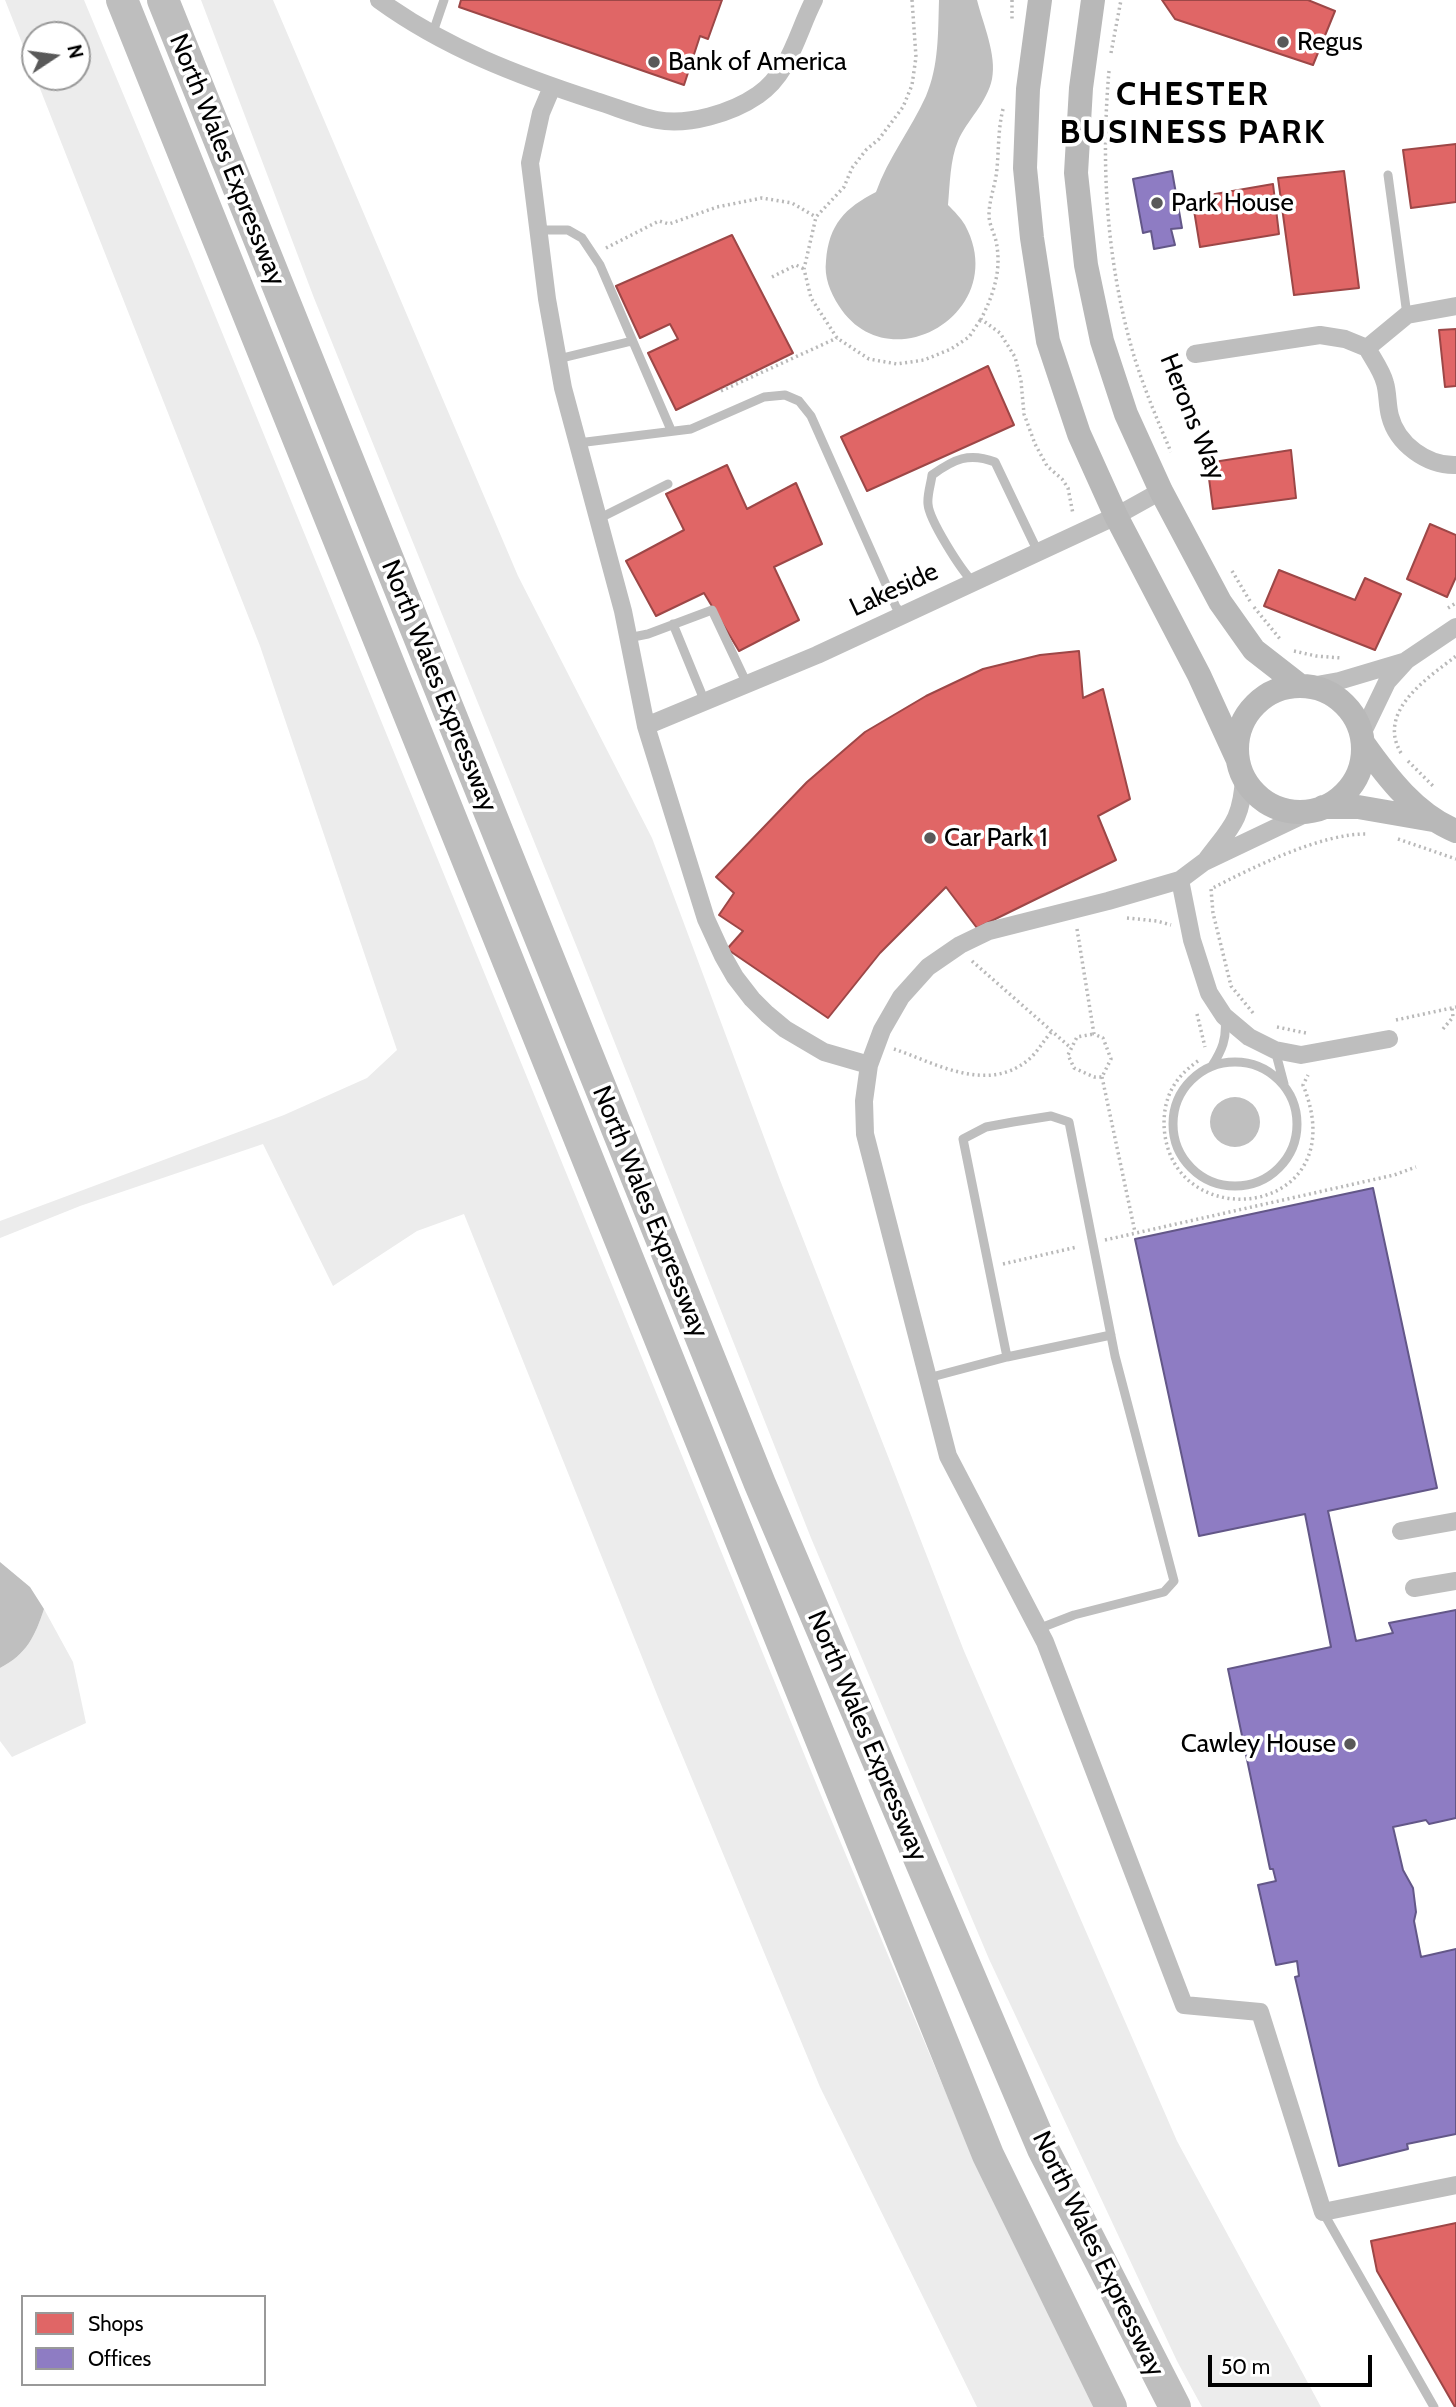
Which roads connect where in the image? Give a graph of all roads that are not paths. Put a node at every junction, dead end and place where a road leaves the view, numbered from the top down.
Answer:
1 (108, 0) edge
2 (122, 0) edge
3 (165, 0) edge
4 (379, 0) edge
5 (444, 0) edge
6 (814, 0) edge
7 (1040, 0) edge
8 (1093, 0) edge
9 (432, 35) junction
10 (552, 87) junction
11 (1388, 175) dead end
12 (539, 230) junction
13 (1456, 306) edge
14 (1407, 315) junction
15 (632, 341) junction
16 (1367, 348) junction
17 (1195, 355) dead end
18 (558, 359) junction
19 (270, 368) junction
20 (671, 430) junction
21 (578, 443) junction
22 (1456, 465) edge
23 (668, 484) dead end
24 (1161, 491) junction
25 (1116, 516) junction
26 (598, 519) junction
27 (1038, 552) junction
28 (973, 582) junction
29 (903, 615) junction
30 (673, 624) junction
31 (1456, 627) edge
32 (628, 638) junction
33 (1407, 660) junction
34 (747, 684) junction
35 (1305, 686) junction
36 (705, 702) junction
37 (646, 726) junction
38 (1362, 740) junction
39 (1240, 767) junction
40 (1315, 809) junction
41 (1434, 820) junction
42 (1456, 831) edge
43 (1205, 862) junction
44 (1180, 880) junction
45 (1224, 1016) junction
46 (1389, 1039) dead end
47 (1275, 1050) junction
48 (869, 1065) junction
49 (1212, 1066) junction
50 (1284, 1086) junction
51 (1111, 1335) junction
52 (1007, 1357) junction
53 (928, 1378) junction
54 (1456, 1521) edge
55 (1401, 1531) dead end
56 (1456, 1581) edge
57 (1414, 1588) dead end
58 (1038, 1629) junction
59 (1456, 2185) edge
60 (1323, 2211) junction
61 (1111, 2407) edge
62 (1175, 2407) edge
63 (1434, 2407) edge

1 - 19 highway
2 - 19 highway, North Wales Expressway
3 - 62 highway, North Wales Expressway
4 - 9 street
5 - 9 lane
6 - 10 street
7 - 25 street
8 - 24 street
9 - 10 street
10 - 12 street
11 - 14 lane
12 - 15 lane
12 - 18 street
13 - 14 street
14 - 16 street
15 - 18 lane
15 - 20 lane
16 - 17 street
16 - 22 street
18 - 21 street
19 - 61 highway, North Wales Expressway
20 - 21 lane
20 - 29 lane
21 - 26 street
23 - 26 lane
24 - 25 street, Lakeside
24 - 35 street
25 - 27 street, Lakeside
25 - 39 street
26 - 32 street
27 - 28 street, Lakeside
27 - 28 lane
28 - 29 street, Lakeside
29 - 34 street, Lakeside
30 - 32 lane
30 - 34 lane
30 - 36 lane
31 - 33 street
32 - 37 street
33 - 35 street
33 - 38 street
34 - 36 street, Lakeside
35 - 38 street
35 - 39 street
36 - 37 street, Lakeside
37 - 48 street
38 - 40 street
38 - 41 street
39 - 40 street
39 - 43 street
40 - 41 street
40 - 43 street
41 - 42 street
43 - 44 street
44 - 45 street
44 - 48 street
45 - 47 street
45 - 49 lane
46 - 47 street
47 - 50 lane
48 - 53 street
49 - 50 lane
49 - 50 lane
51 - 52 lane
51 - 52 lane
51 - 58 lane
52 - 53 lane
53 - 58 street
54 - 55 street
56 - 57 street
58 - 60 street
59 - 60 street
60 - 63 lane

